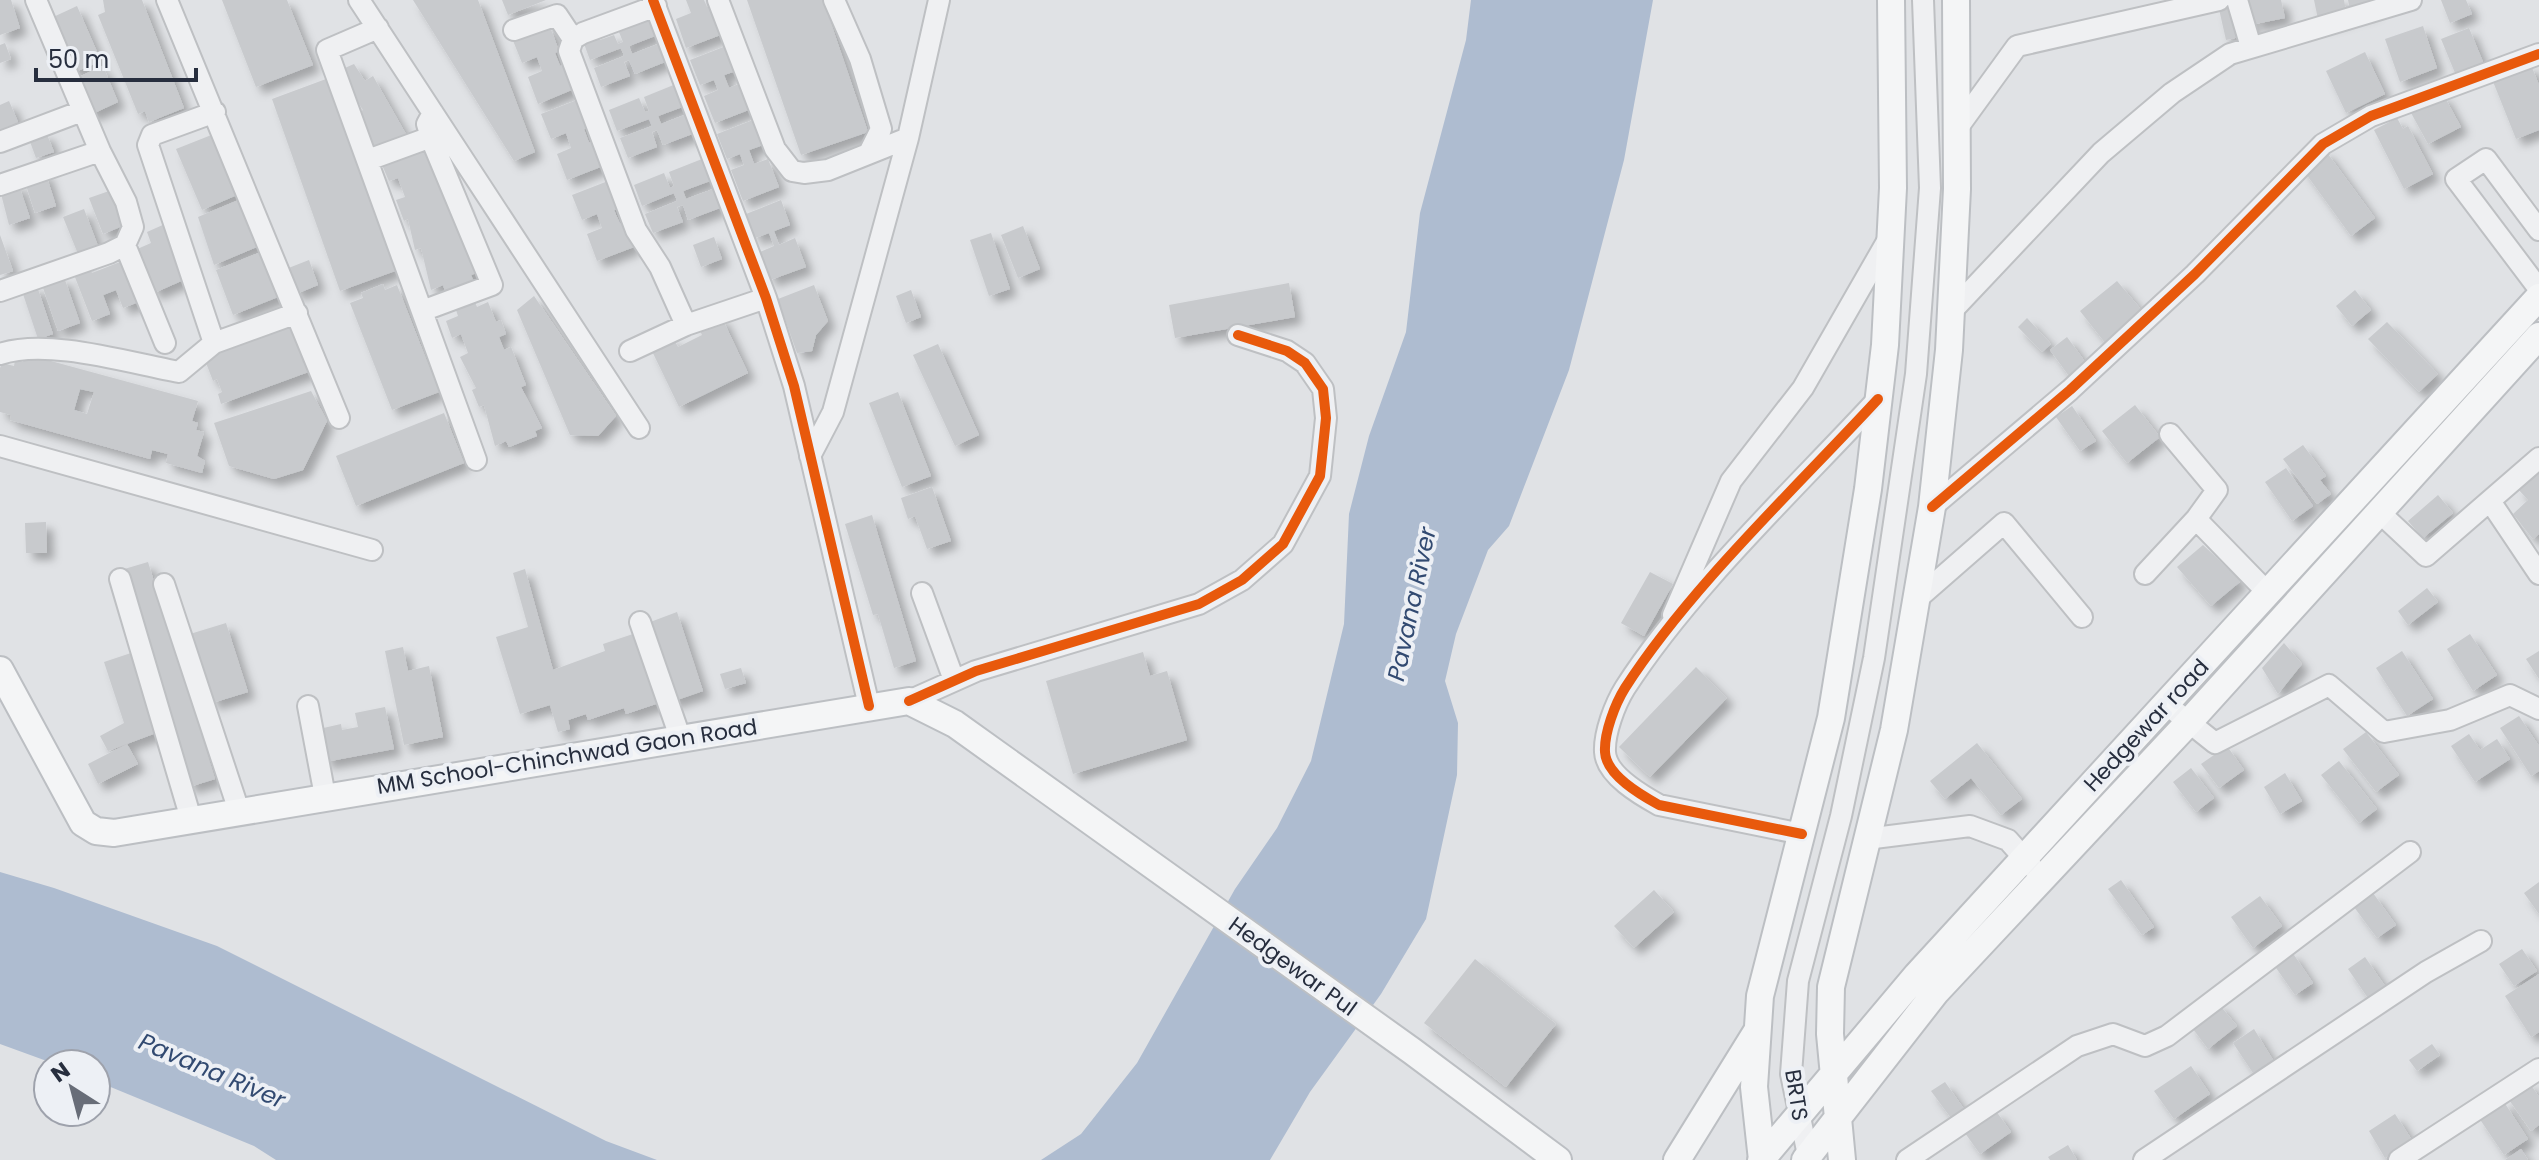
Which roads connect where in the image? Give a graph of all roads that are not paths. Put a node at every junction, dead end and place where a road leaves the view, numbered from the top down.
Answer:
1 (36, 0) edge
2 (167, 0) edge
3 (359, 0) edge
4 (718, 0) edge
5 (834, 0) edge
6 (1891, 0) edge
7 (1923, 0) edge
8 (1956, 0) edge
9 (2219, 0) edge
10 (2237, 0) edge
11 (2411, 0) edge
12 (654, 3) edge
13 (934, 5) edge
14 (378, 28) junction
15 (514, 30) dead end
16 (573, 39) junction
17 (2251, 47) junction
18 (2539, 54) edge
19 (82, 111) junction
20 (215, 112) junction
21 (433, 113) junction
22 (1956, 130) junction
23 (431, 137) junction
24 (908, 138) junction
25 (0, 142) edge
26 (100, 151) junction
27 (869, 153) junction
28 (368, 160) junction
29 (0, 185) edge
30 (2539, 230) edge
31 (1890, 237) junction
32 (125, 245) junction
33 (2539, 289) edge
34 (0, 291) edge
35 (2539, 297) edge
36 (766, 298) junction
37 (422, 311) junction
38 (297, 313) junction
39 (1950, 313) junction
40 (686, 325) junction
41 (1238, 335) dead end
42 (2539, 336) edge
43 (165, 343) dead end
44 (214, 343) junction
45 (630, 351) dead end
46 (0, 354) edge
47 (1878, 399) junction
48 (339, 418) dead end
49 (639, 428) dead end
50 (2170, 434) dead end
51 (0, 446) edge
52 (810, 456) junction
53 (2539, 458) edge
54 (476, 460) dead end
55 (2490, 501) junction
56 (1932, 507) junction
57 (2379, 512) junction
58 (2196, 519) junction
59 (372, 550) dead end
60 (2145, 574) dead end
61 (2539, 574) edge
62 (120, 579) dead end
63 (164, 584) dead end
64 (922, 593) dead end
65 (2268, 593) junction
66 (1917, 599) junction
67 (2082, 617) dead end
68 (640, 622) dead end
69 (1663, 636) junction
70 (0, 670) edge
71 (954, 680) junction
72 (909, 701) junction
73 (2166, 704) junction
74 (308, 706) dead end
75 (869, 706) junction
76 (2539, 709) edge
77 (2188, 723) junction
78 (680, 737) junction
79 (325, 796) junction
80 (239, 811) junction
81 (191, 819) junction
82 (1802, 834) junction
83 (1866, 839) junction
84 (2410, 852) dead end
85 (2025, 858) junction
86 (2043, 879) junction
87 (2481, 941) dead end
88 (1758, 1030) junction
89 (2539, 1069) edge
90 (1833, 1077) junction
91 (1800, 1116) junction
92 (1839, 1117) junction
93 (1808, 1159) edge
94 (1558, 1160) edge
95 (1677, 1160) edge
96 (1762, 1160) edge
97 (1842, 1160) edge
98 (1907, 1160) edge
99 (2144, 1160) edge
100 (2399, 1160) edge

1 - 19 street
2 - 20 street
3 - 14 street
4 - 27 street
5 - 27 street
6 - 31 main road
7 - 91 street, BRTS
8 - 22 main road
9 - 22 street
10 - 17 street
11 - 17 street
12 - 16 street
12 - 36 street
13 - 24 street
14 - 21 street
14 - 28 street
15 - 16 street
16 - 40 street
17 - 39 street
18 - 56 street
19 - 25 street
19 - 26 street
20 - 38 street
20 - 44 street
21 - 23 street
21 - 49 street
22 - 39 main road
23 - 28 street
23 - 37 street
24 - 27 street
24 - 52 street
26 - 29 street
26 - 32 street
28 - 37 street
30 - 33 street
31 - 47 main road
31 - 69 street
32 - 34 street
32 - 43 street
35 - 65 main road, Hedgewar road
36 - 40 street
36 - 52 street
37 - 54 street
38 - 44 street
38 - 48 street
39 - 56 main road
40 - 45 street
41 - 71 street
42 - 57 main road, Hedgewar road
44 - 46 street
47 - 69 street
47 - 82 main road
50 - 58 street
51 - 59 street
52 - 75 street
53 - 55 street
55 - 57 street
55 - 61 street
56 - 66 main road
57 - 77 main road, Hedgewar road
58 - 60 street
58 - 65 street
62 - 81 street
63 - 80 street
64 - 71 street
65 - 73 main road, Hedgewar road
66 - 67 street
66 - 83 main road
68 - 78 street
69 - 82 street
70 - 81 main road, MM School-Chinchwad Gaon Road
71 - 72 street
72 - 75 main road, MM School-Chinchwad Gaon Road
72 - 94 main road, Hedgewar Pul
73 - 77 street
73 - 85 main road, Hedgewar road
74 - 79 street
75 - 78 main road, MM School-Chinchwad Gaon Road
76 - 77 street
77 - 86 main road, Hedgewar road
78 - 79 main road, MM School-Chinchwad Gaon Road
79 - 80 main road, MM School-Chinchwad Gaon Road
80 - 81 main road, MM School-Chinchwad Gaon Road
82 - 88 main road
83 - 85 street
83 - 90 main road
84 - 98 street
85 - 86 street
85 - 90 main road, Hedgewar road
86 - 92 main road, Hedgewar road
87 - 99 street
88 - 95 main road
88 - 96 main road
89 - 100 street
90 - 91 main road, Hedgewar road
90 - 92 main road
91 - 93 street, BRTS
91 - 96 main road, Hedgewar road
92 - 93 main road, Hedgewar road
92 - 97 main road

